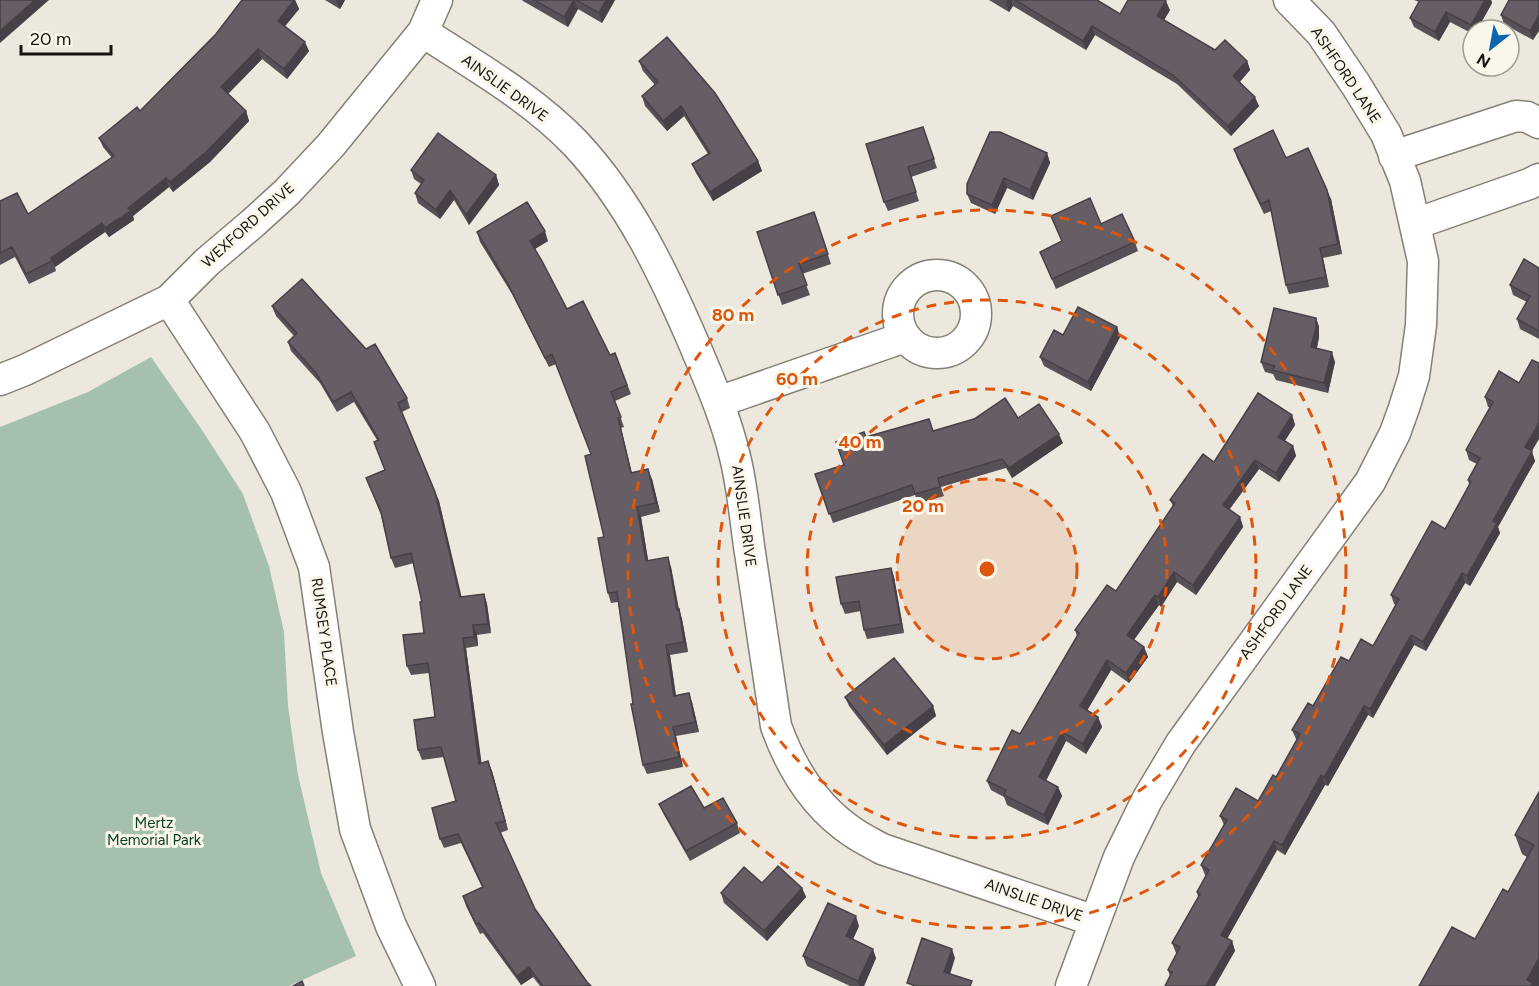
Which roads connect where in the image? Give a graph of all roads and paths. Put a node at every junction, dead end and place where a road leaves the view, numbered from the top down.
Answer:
1 (437, 0) edge
2 (1289, 0) edge
3 (423, 32) junction
4 (1539, 123) edge
5 (1394, 156) junction
6 (1539, 179) edge
7 (1414, 224) junction
8 (169, 300) junction
9 (905, 336) dead end
10 (0, 380) edge
11 (718, 402) junction
12 (1095, 921) junction
13 (420, 986) edge
14 (1071, 986) edge

1 - 3 street, WEXFORD DRIVE
2 - 5 street, ASHFORD LANE
3 - 8 street, WEXFORD DRIVE
3 - 11 street, AINSLIE DRIVE
4 - 5 street
5 - 7 street, ASHFORD LANE
6 - 7 street
7 - 12 street, ASHFORD LANE
8 - 10 street, WEXFORD DRIVE
8 - 13 street, RUMSEY PLACE
9 - 11 street
11 - 12 street, AINSLIE DRIVE
12 - 14 street, ASHFORD LANE

